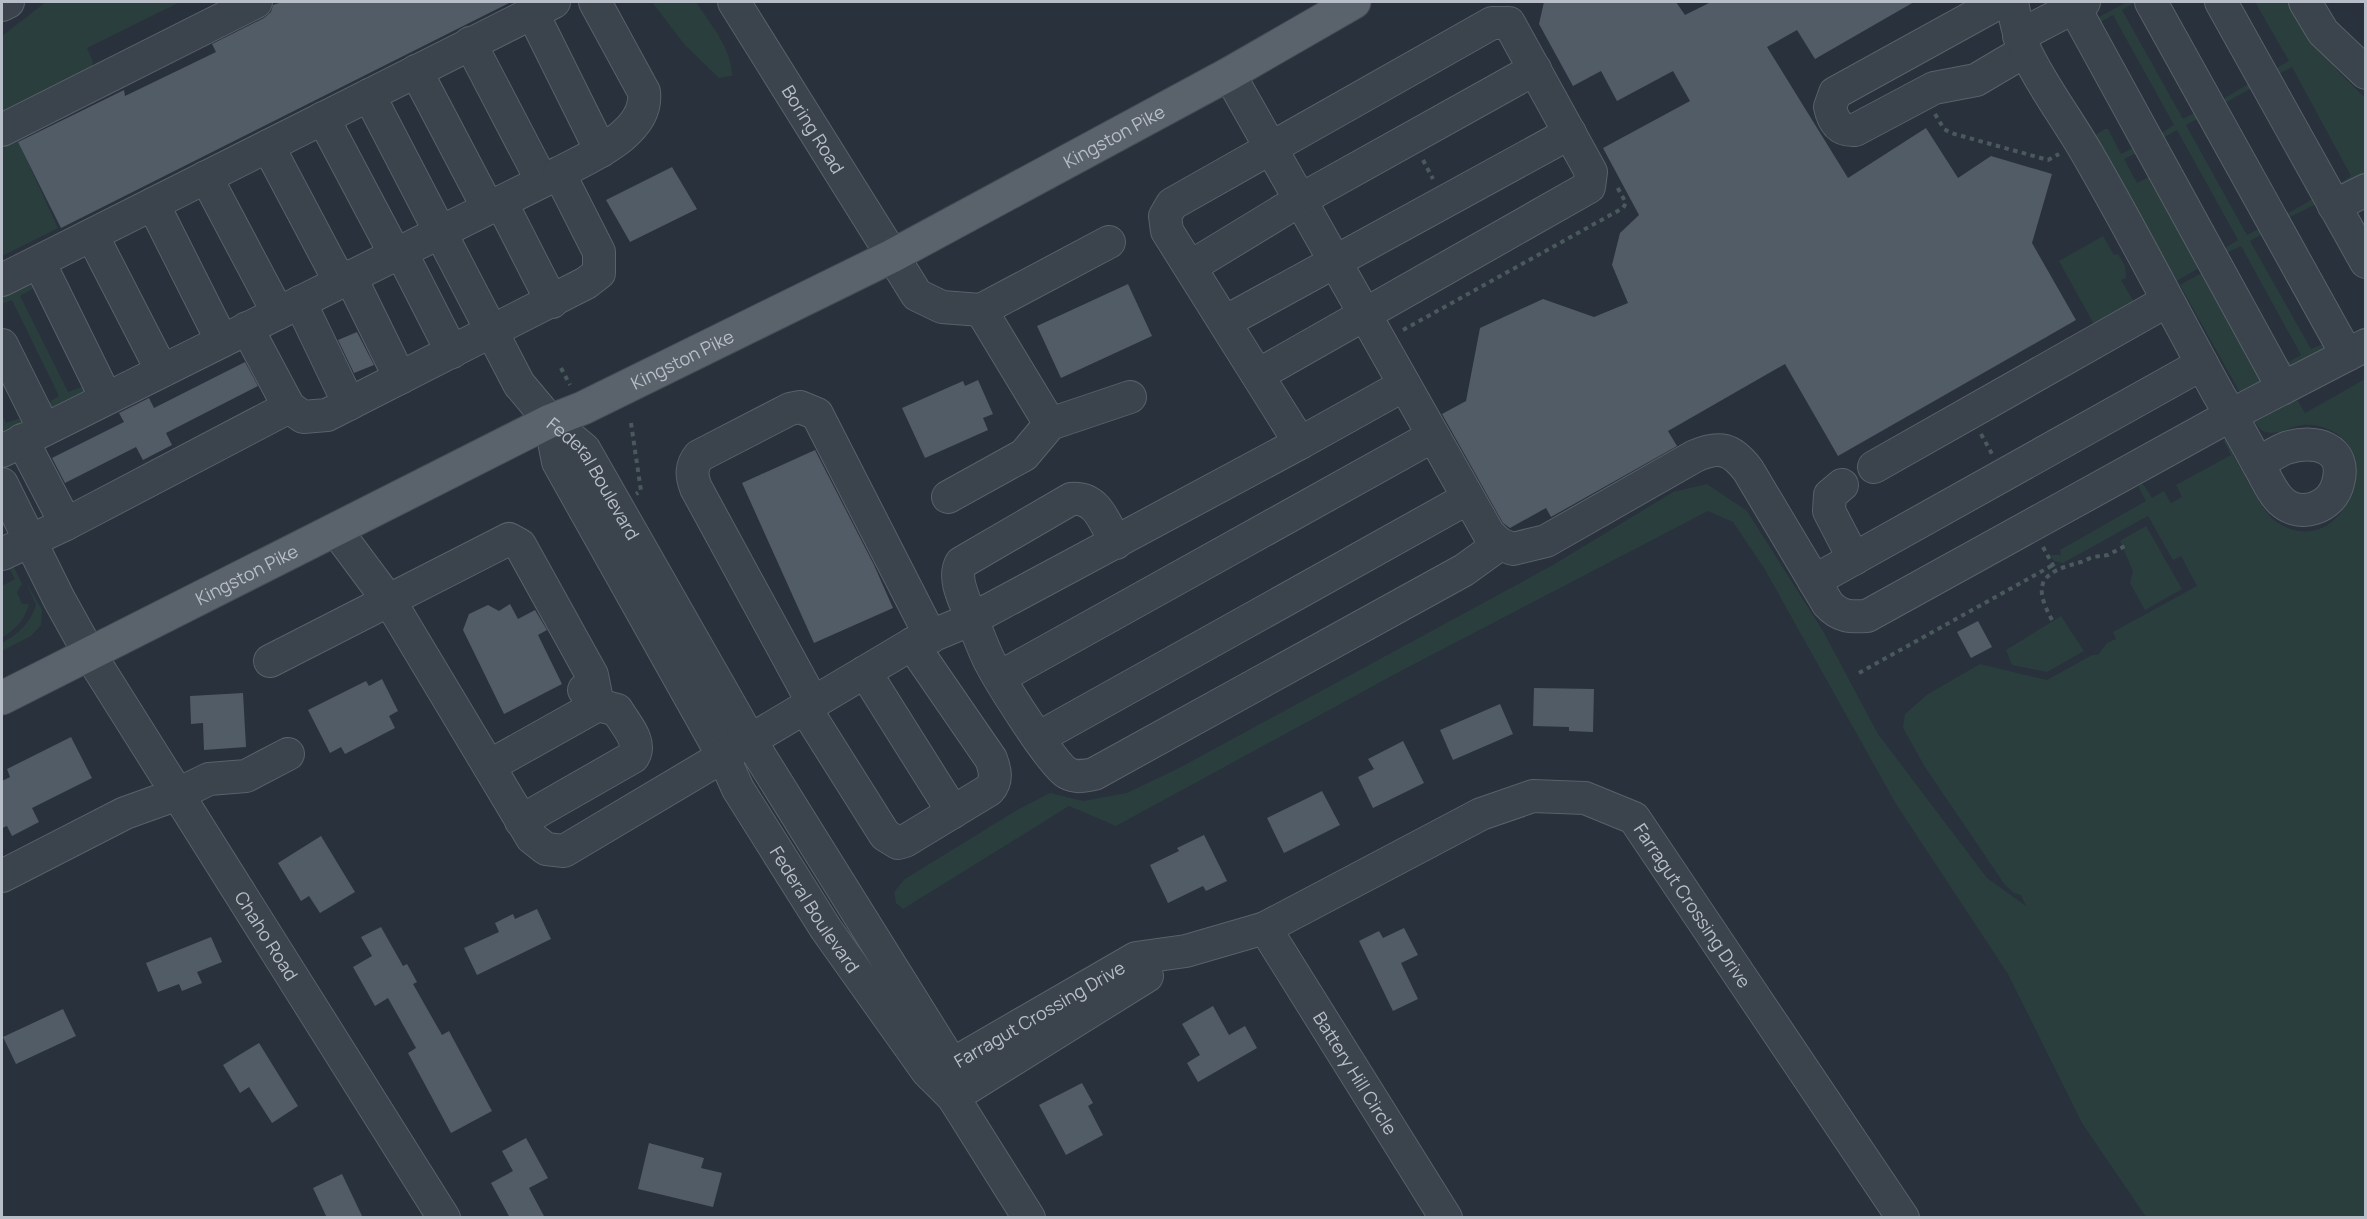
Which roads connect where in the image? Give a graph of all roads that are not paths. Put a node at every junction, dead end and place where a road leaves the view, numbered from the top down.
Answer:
1 (8, 2) edge
2 (256, 2) edge
3 (595, 2) edge
4 (734, 2) edge
5 (1354, 2) edge
6 (2000, 2) edge
7 (2012, 2) edge
8 (2151, 2) edge
9 (2221, 2) edge
10 (2305, 2) edge
11 (2079, 4) edge
12 (2, 5) edge
13 (543, 7) edge
14 (2022, 43) junction
15 (470, 44) junction
16 (1534, 69) junction
17 (417, 71) junction
18 (2366, 73) edge
19 (1229, 74) junction
20 (369, 95) junction
21 (323, 118) junction
22 (2, 130) edge
23 (1570, 133) junction
24 (268, 146) junction
25 (1271, 148) junction
26 (601, 151) junction
27 (206, 177) junction
28 (551, 177) junction
29 (2366, 190) edge
30 (1300, 200) junction
31 (153, 204) junction
32 (495, 205) junction
33 (2334, 206) junction
34 (439, 232) junction
35 (92, 235) junction
36 (1109, 242) dead end
37 (398, 253) junction
38 (892, 256) junction
39 (1334, 260) junction
40 (39, 262) junction
41 (2366, 262) edge
42 (1190, 267) junction
43 (345, 279) junction
44 (2, 280) edge
45 (2167, 301) junction
46 (552, 302) junction
47 (289, 307) junction
48 (981, 310) junction
49 (1366, 316) junction
50 (1225, 322) junction
51 (492, 332) junction
52 (235, 334) junction
53 (2, 345) edge
54 (2356, 350) edge
55 (452, 352) junction
56 (2202, 364) junction
57 (162, 371) junction
58 (1258, 375) junction
59 (400, 378) junction
60 (1404, 385) junction
61 (2283, 388) junction
62 (1130, 397) dead end
63 (106, 398) junction
64 (349, 404) junction
65 (289, 407) junction
66 (2231, 415) junction
67 (550, 422) junction
68 (1050, 424) junction
69 (1433, 436) junction
70 (23, 440) edge
71 (1300, 443) junction
72 (2258, 464) dead end
73 (1874, 467) dead end
74 (2, 484) edge
75 (1842, 485) dead end
76 (948, 497) dead end
77 (1468, 498) junction
78 (66, 524) junction
79 (336, 530) junction
80 (29, 540) junction
81 (1116, 543) junction
82 (1500, 544) junction
83 (2, 554) edge
84 (1854, 559) junction
85 (1814, 581) junction
86 (388, 600) junction
87 (972, 619) junction
88 (922, 641) junction
89 (89, 653) junction
90 (270, 661) dead end
91 (865, 672) junction
92 (999, 677) junction
93 (2, 698) edge
94 (598, 705) junction
95 (809, 706) junction
96 (1038, 738) junction
97 (750, 740) junction
98 (288, 754) dead end
99 (723, 756) junction
100 (489, 766) junction
101 (178, 794) junction
102 (953, 812) junction
103 (521, 820) junction
104 (2, 876) edge
105 (1265, 928) junction
106 (945, 1080) junction
107 (444, 1218) edge
108 (1029, 1218) edge
109 (1446, 1218) edge
110 (1903, 1218) edge

1 - 12 street
2 - 22 street
3 - 26 street
4 - 38 street, Boring Road
5 - 19 main road, Kingston Pike
6 - 14 street
7 - 14 street
8 - 54 street
9 - 33 street
10 - 18 street
11 - 14 street
11 - 61 street
13 - 15 street
13 - 26 street
14 - 45 street
15 - 17 street
15 - 28 street
16 - 23 street
16 - 25 street
16 - 30 street
17 - 20 street
17 - 32 street
19 - 25 street
19 - 38 main road, Kingston Pike
20 - 21 street
20 - 34 street
21 - 24 street
21 - 37 street
23 - 39 street
23 - 49 street
24 - 27 street
24 - 43 street
25 - 30 street
25 - 42 street
26 - 28 street
27 - 31 street
27 - 47 street
28 - 32 street
28 - 46 street
29 - 33 street
30 - 39 street
30 - 42 street
31 - 35 street
31 - 52 street
32 - 34 street
32 - 46 street
33 - 41 street
34 - 37 street
34 - 51 street
35 - 40 street
35 - 57 street
36 - 48 street
37 - 43 street
37 - 55 street
38 - 48 street, Boring Road
38 - 67 main road, Kingston Pike
39 - 49 street
39 - 50 street
40 - 44 street
40 - 63 street
42 - 50 street
43 - 47 street
43 - 59 street
45 - 56 street
45 - 73 street
46 - 51 street
47 - 52 street
47 - 64 street
48 - 68 street
49 - 58 street
49 - 60 street
50 - 58 street
51 - 55 street
51 - 67 street
52 - 57 street
52 - 65 street
53 - 70 street
54 - 61 street
55 - 59 street
56 - 66 street
56 - 84 street
57 - 63 street
58 - 71 street
59 - 64 street
60 - 69 street
60 - 71 street
61 - 66 street
62 - 68 street
63 - 70 street
64 - 65 street
65 - 78 street
66 - 72 street
66 - 85 street
67 - 79 main road, Kingston Pike
67 - 97 street, Federal Boulevard
67 - 99 street, Federal Boulevard
68 - 76 street
69 - 77 street
69 - 92 street
70 - 78 street
71 - 81 street
74 - 80 street, Chaho Road
75 - 84 street
77 - 82 street
77 - 96 street
78 - 80 street
79 - 86 street
79 - 89 main road, Kingston Pike
80 - 83 street
80 - 89 street, Chaho Road
81 - 87 street
81 - 87 street
82 - 85 street
82 - 96 street
84 - 85 street
86 - 90 street
86 - 94 street
86 - 100 street
87 - 88 street
87 - 92 street
88 - 91 street
88 - 95 street
88 - 102 street
89 - 93 main road, Kingston Pike
89 - 101 street, Chaho Road
91 - 95 street
91 - 102 street
92 - 96 street
94 - 100 street
94 - 103 street
95 - 97 street
95 - 102 street
97 - 99 street
97 - 106 street, Federal Boulevard
98 - 101 street
99 - 103 street
99 - 106 street, Federal Boulevard
100 - 103 street
101 - 104 street
101 - 107 street, Chaho Road
105 - 106 street, Farragut Crossing Drive
105 - 109 street, Battery Hill Circle
105 - 110 street, Farragut Crossing Drive
106 - 108 street, Federal Boulevard

